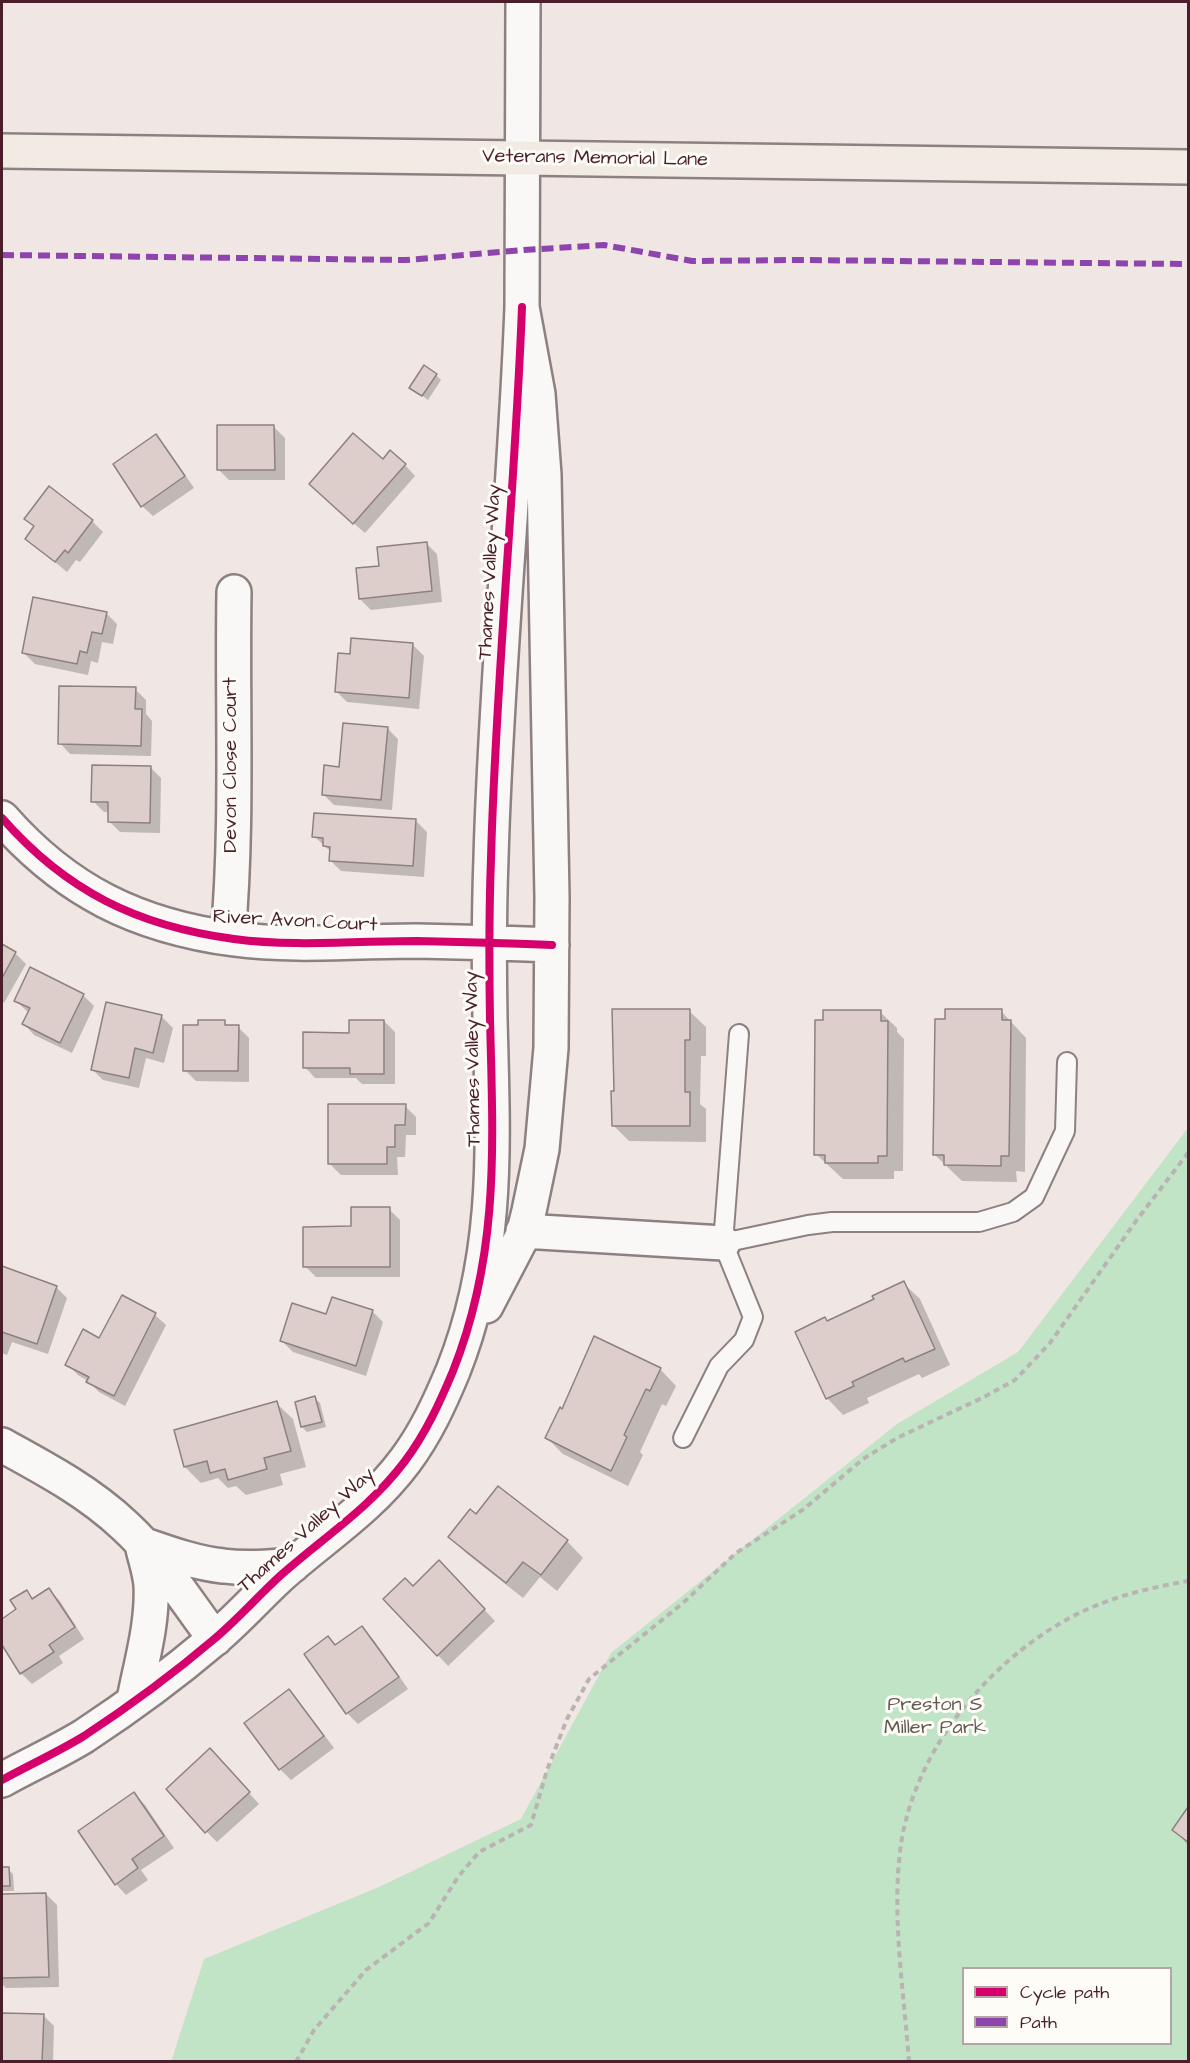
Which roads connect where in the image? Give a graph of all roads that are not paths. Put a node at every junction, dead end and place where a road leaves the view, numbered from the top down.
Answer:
1 (523, 2) edge
2 (2, 151) edge
3 (523, 158) junction
4 (1188, 166) edge
5 (522, 307) junction
6 (234, 592) dead end
7 (2, 818) edge
8 (228, 938) junction
9 (489, 942) junction
10 (552, 945) junction
11 (740, 1034) dead end
12 (1067, 1062) dead end
13 (523, 1232) junction
14 (723, 1243) junction
15 (457, 1360) junction
16 (683, 1438) dead end
17 (2, 1446) edge
18 (142, 1544) junction
19 (292, 1565) junction
20 (215, 1638) junction
21 (134, 1701) junction
22 (2, 1780) edge

1 - 3 street, Thames Valley Way
2 - 3 main road, Veterans Memorial Lane
3 - 4 main road, Veterans Memorial Lane
3 - 5 street, Thames Valley Way
5 - 9 street, Thames Valley Way
5 - 10 street, Thames Valley Way
6 - 8 street, Devon Close Court
7 - 8 street, River Avon Court
8 - 9 street, River Avon Court
9 - 10 street, River Avon Court
9 - 15 street, Thames Valley Way
10 - 13 street, Thames Valley Way
11 - 14 lane
12 - 14 lane
13 - 14 street
13 - 15 street, Thames Valley Way
14 - 16 lane
15 - 19 street, Thames Valley Way
17 - 18 street
18 - 19 street
18 - 20 street
18 - 21 street
19 - 20 street, Thames Valley Way
20 - 21 street, Thames Valley Way
21 - 22 street, Thames Valley Way

